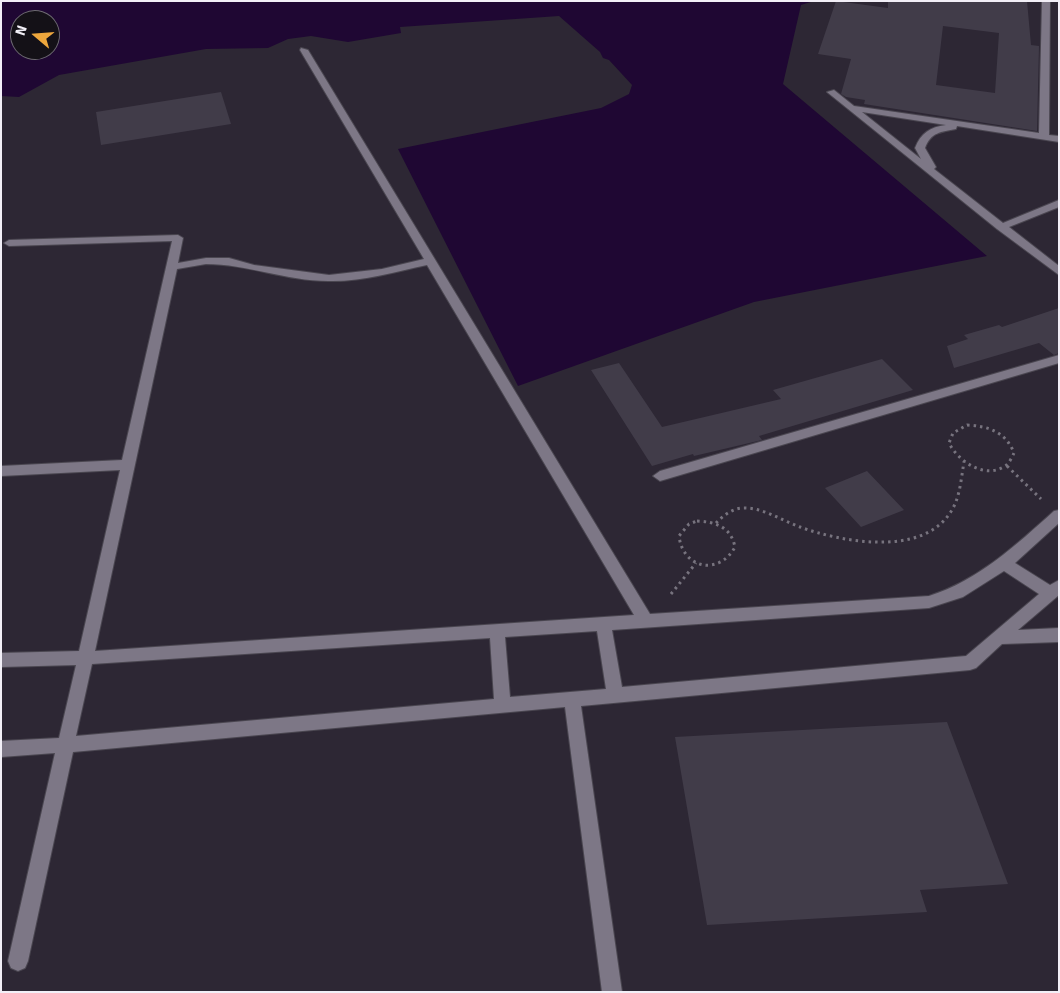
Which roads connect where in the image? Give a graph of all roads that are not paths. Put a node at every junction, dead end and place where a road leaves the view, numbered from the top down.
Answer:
1 (1046, 1) edge
2 (304, 50) dead end
3 (831, 92) dead end
4 (851, 108) junction
5 (976, 127) junction
6 (1044, 136) junction
7 (1059, 139) edge
8 (941, 179) junction
9 (1059, 203) edge
10 (1002, 226) junction
11 (8, 243) dead end
12 (431, 261) junction
13 (171, 267) junction
14 (1059, 272) edge
15 (1059, 359) edge
16 (128, 465) junction
17 (1, 471) edge
18 (660, 476) dead end
19 (1058, 515) edge
20 (1004, 564) junction
21 (1054, 590) edge
22 (643, 617) junction
23 (603, 624) junction
24 (497, 631) junction
25 (1059, 635) edge
26 (999, 638) junction
27 (85, 658) junction
28 (1, 660) edge
29 (615, 695) junction
30 (572, 699) junction
31 (503, 706) junction
32 (66, 745) junction
33 (1, 749) edge
34 (18, 961) dead end
35 (612, 992) edge

1 - 6 lane
2 - 12 lane
3 - 4 lane
4 - 5 lane
4 - 8 lane
5 - 6 lane
5 - 8 lane
6 - 7 lane
8 - 10 lane
9 - 10 lane
10 - 14 lane
11 - 13 lane
12 - 13 lane
12 - 22 lane
13 - 16 lane
15 - 18 lane
16 - 17 lane
16 - 27 lane
19 - 20 lane
20 - 21 lane
20 - 22 lane
21 - 26 lane
22 - 23 lane
23 - 24 lane
23 - 29 lane
24 - 27 lane
24 - 31 lane
25 - 26 lane
26 - 29 lane
27 - 28 lane
27 - 32 lane
29 - 30 lane
30 - 31 lane
30 - 35 lane
31 - 32 lane
32 - 33 lane
32 - 34 lane

